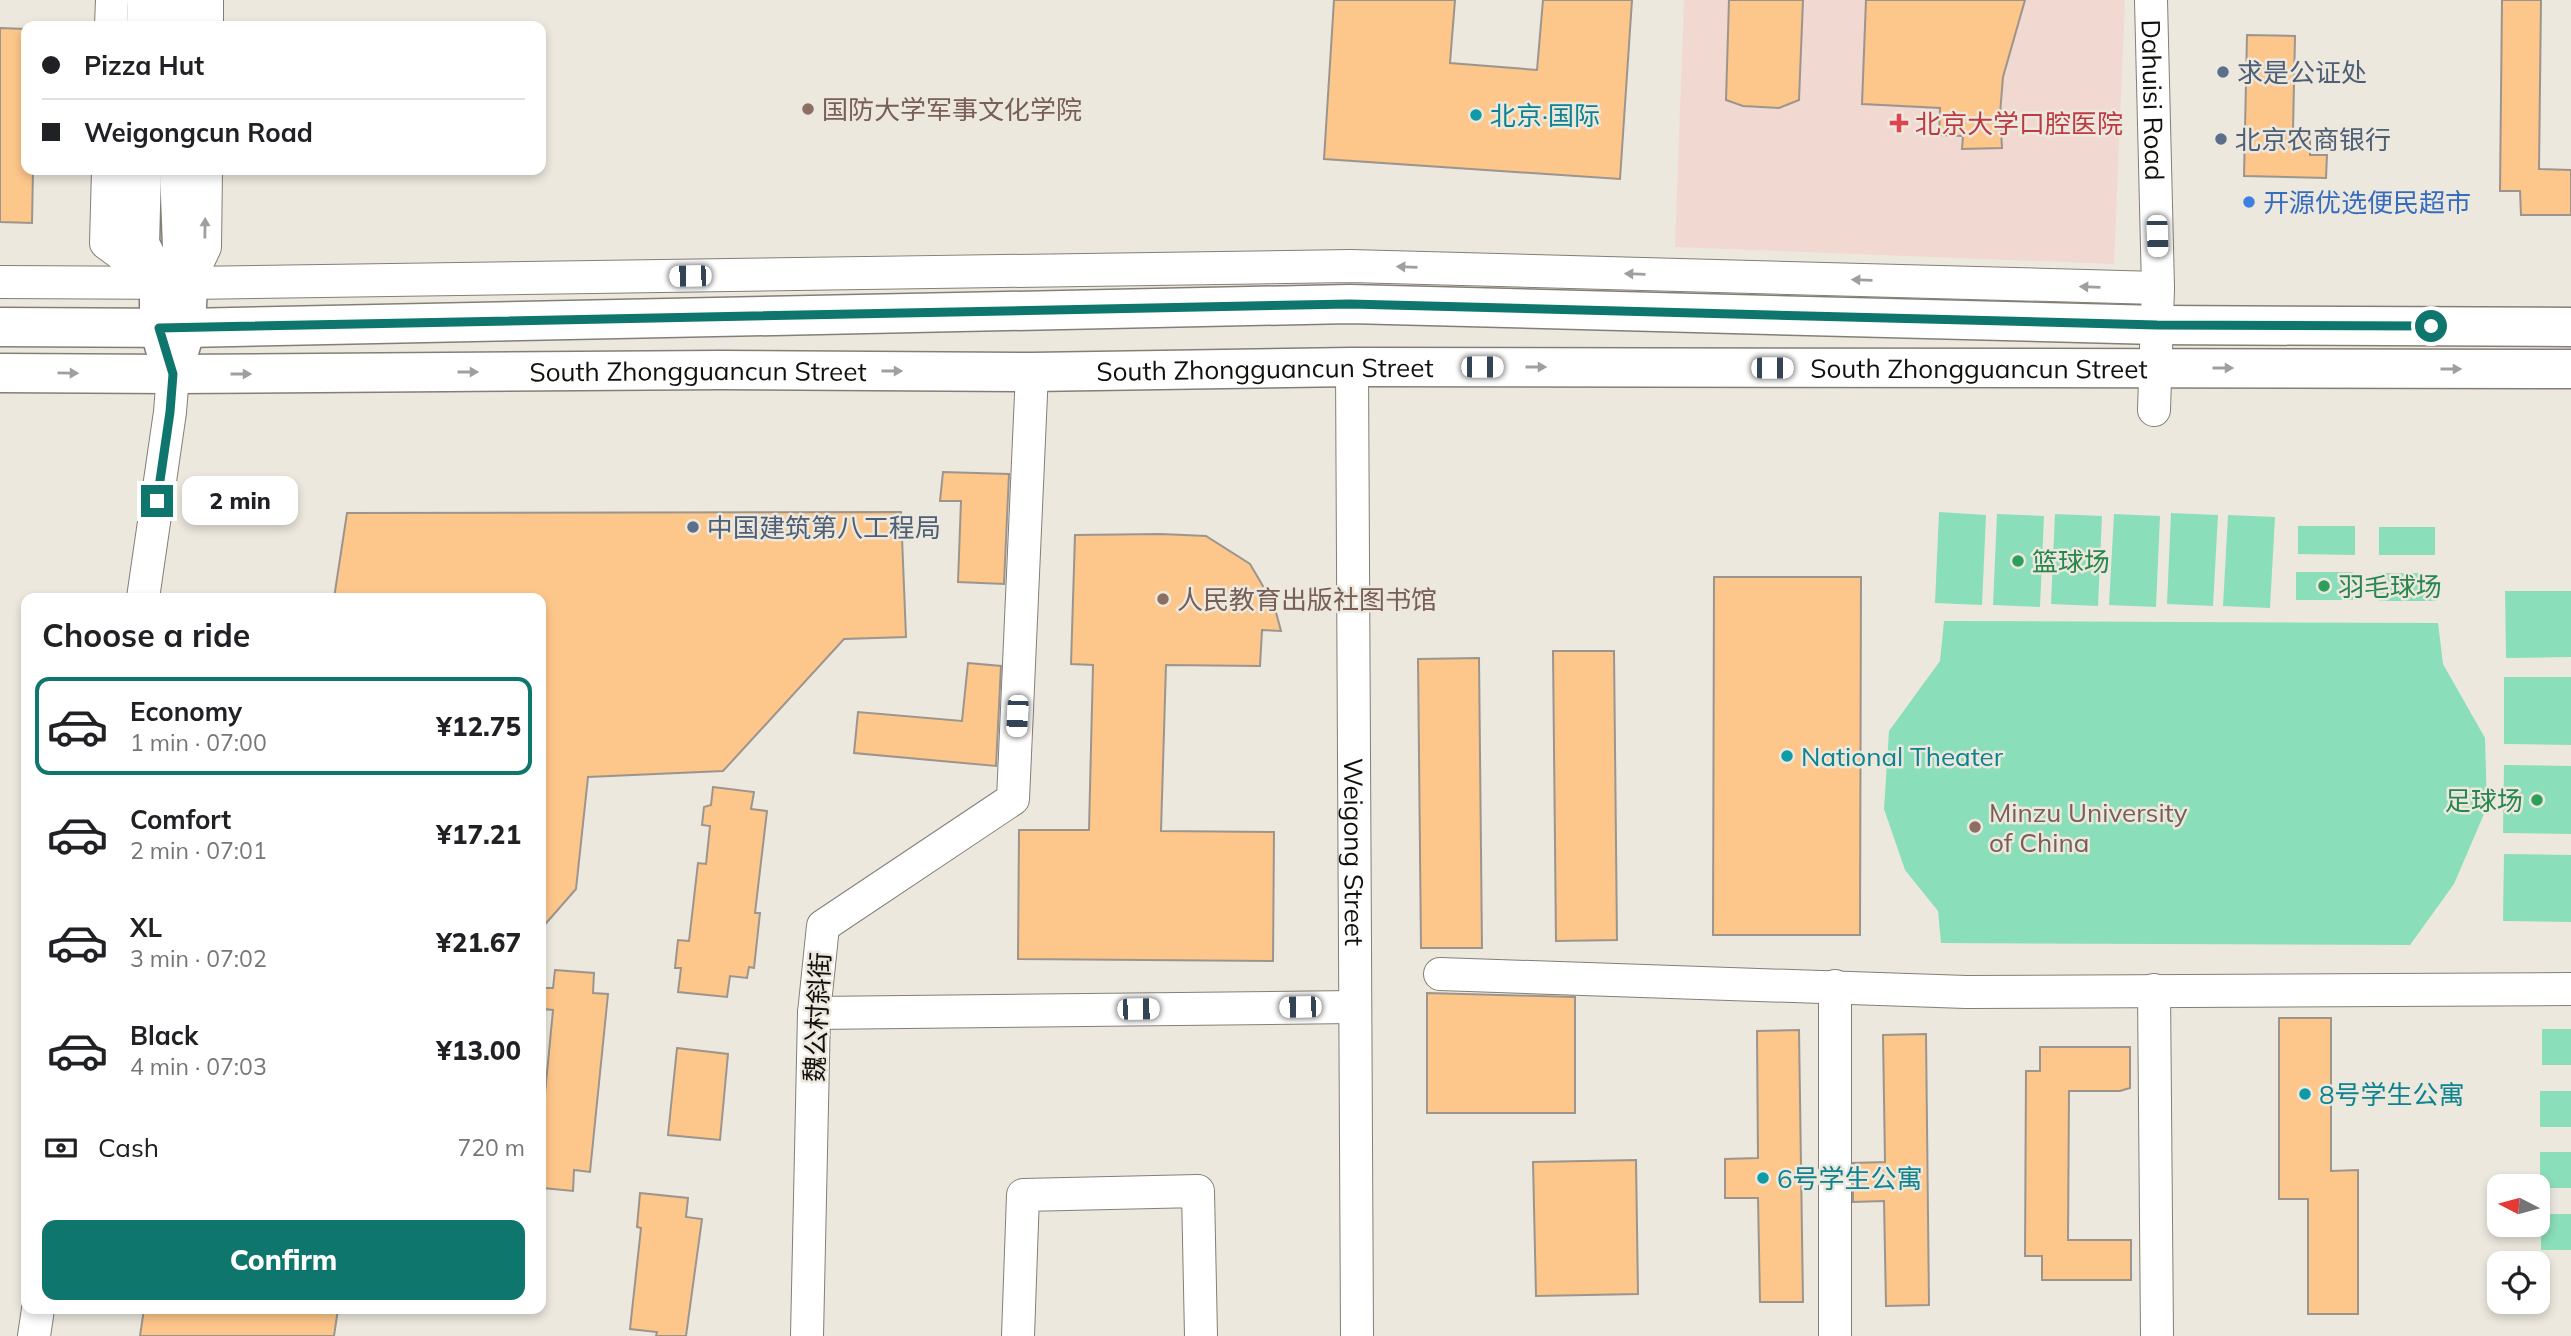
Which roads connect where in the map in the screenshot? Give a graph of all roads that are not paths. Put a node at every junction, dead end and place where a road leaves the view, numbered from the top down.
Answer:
1 (112, 0) edge
2 (147, 0) edge
3 (177, 0) edge
4 (207, 0) edge
5 (2151, 0) edge
6 (111, 21) edge
7 (146, 21) edge
8 (177, 21) edge
9 (207, 21) edge
10 (107, 175) edge
11 (142, 175) edge
12 (179, 175) edge
13 (206, 175) edge
14 (0, 282) edge
15 (173, 282) junction
16 (2157, 307) junction
17 (0, 327) edge
18 (2571, 327) edge
19 (173, 328) junction
20 (1352, 367) junction
21 (2155, 368) junction
22 (2571, 369) edge
23 (1032, 372) junction
24 (0, 373) edge
25 (173, 374) junction
26 (2154, 410) dead end
27 (144, 593) edge
28 (1440, 974) dead end
29 (1835, 986) junction
30 (2571, 989) edge
31 (2154, 990) junction
32 (1354, 1007) junction
33 (814, 1013) junction
34 (37, 1314) edge
35 (34, 1336) edge
36 (807, 1336) edge
37 (1018, 1336) edge
38 (1201, 1336) edge
39 (1357, 1336) edge
40 (1835, 1336) edge
41 (2157, 1336) edge

1 - 6 street
2 - 7 main road
3 - 8 main road
4 - 9 street
5 - 16 street, Dahuisi Road
10 - 15 street
11 - 15 main road
12 - 15 main road
15 -> 13 street
14 - 15 street, South Zhongguancun Street
16 -> 15 street, South Zhongguancun Street
15 - 19 main road
16 - 18 main road, South Zhongguancun Street
16 - 19 main road, South Zhongguancun Street
16 - 21 street, Dahuisi Road
17 - 19 main road, South Zhongguancun Street
19 - 25 main road
20 -> 21 main road, South Zhongguancun Street
20 - 23 main road, South Zhongguancun Street
20 - 32 street, Weigong Street
21 -> 22 main road, South Zhongguancun Street
21 - 26 street, Dahuisi Road
25 -> 23 main road, South Zhongguancun Street
23 - 33 street, 魏公村斜街
24 -> 25 main road, South Zhongguancun Street
25 - 27 street
28 - 29 street
29 - 31 street
29 - 40 street
30 - 31 street
31 - 41 street
32 - 33 street
32 - 39 street, Weigong Street
33 - 36 street, 魏公村斜街
34 - 35 street
37 - 38 street

